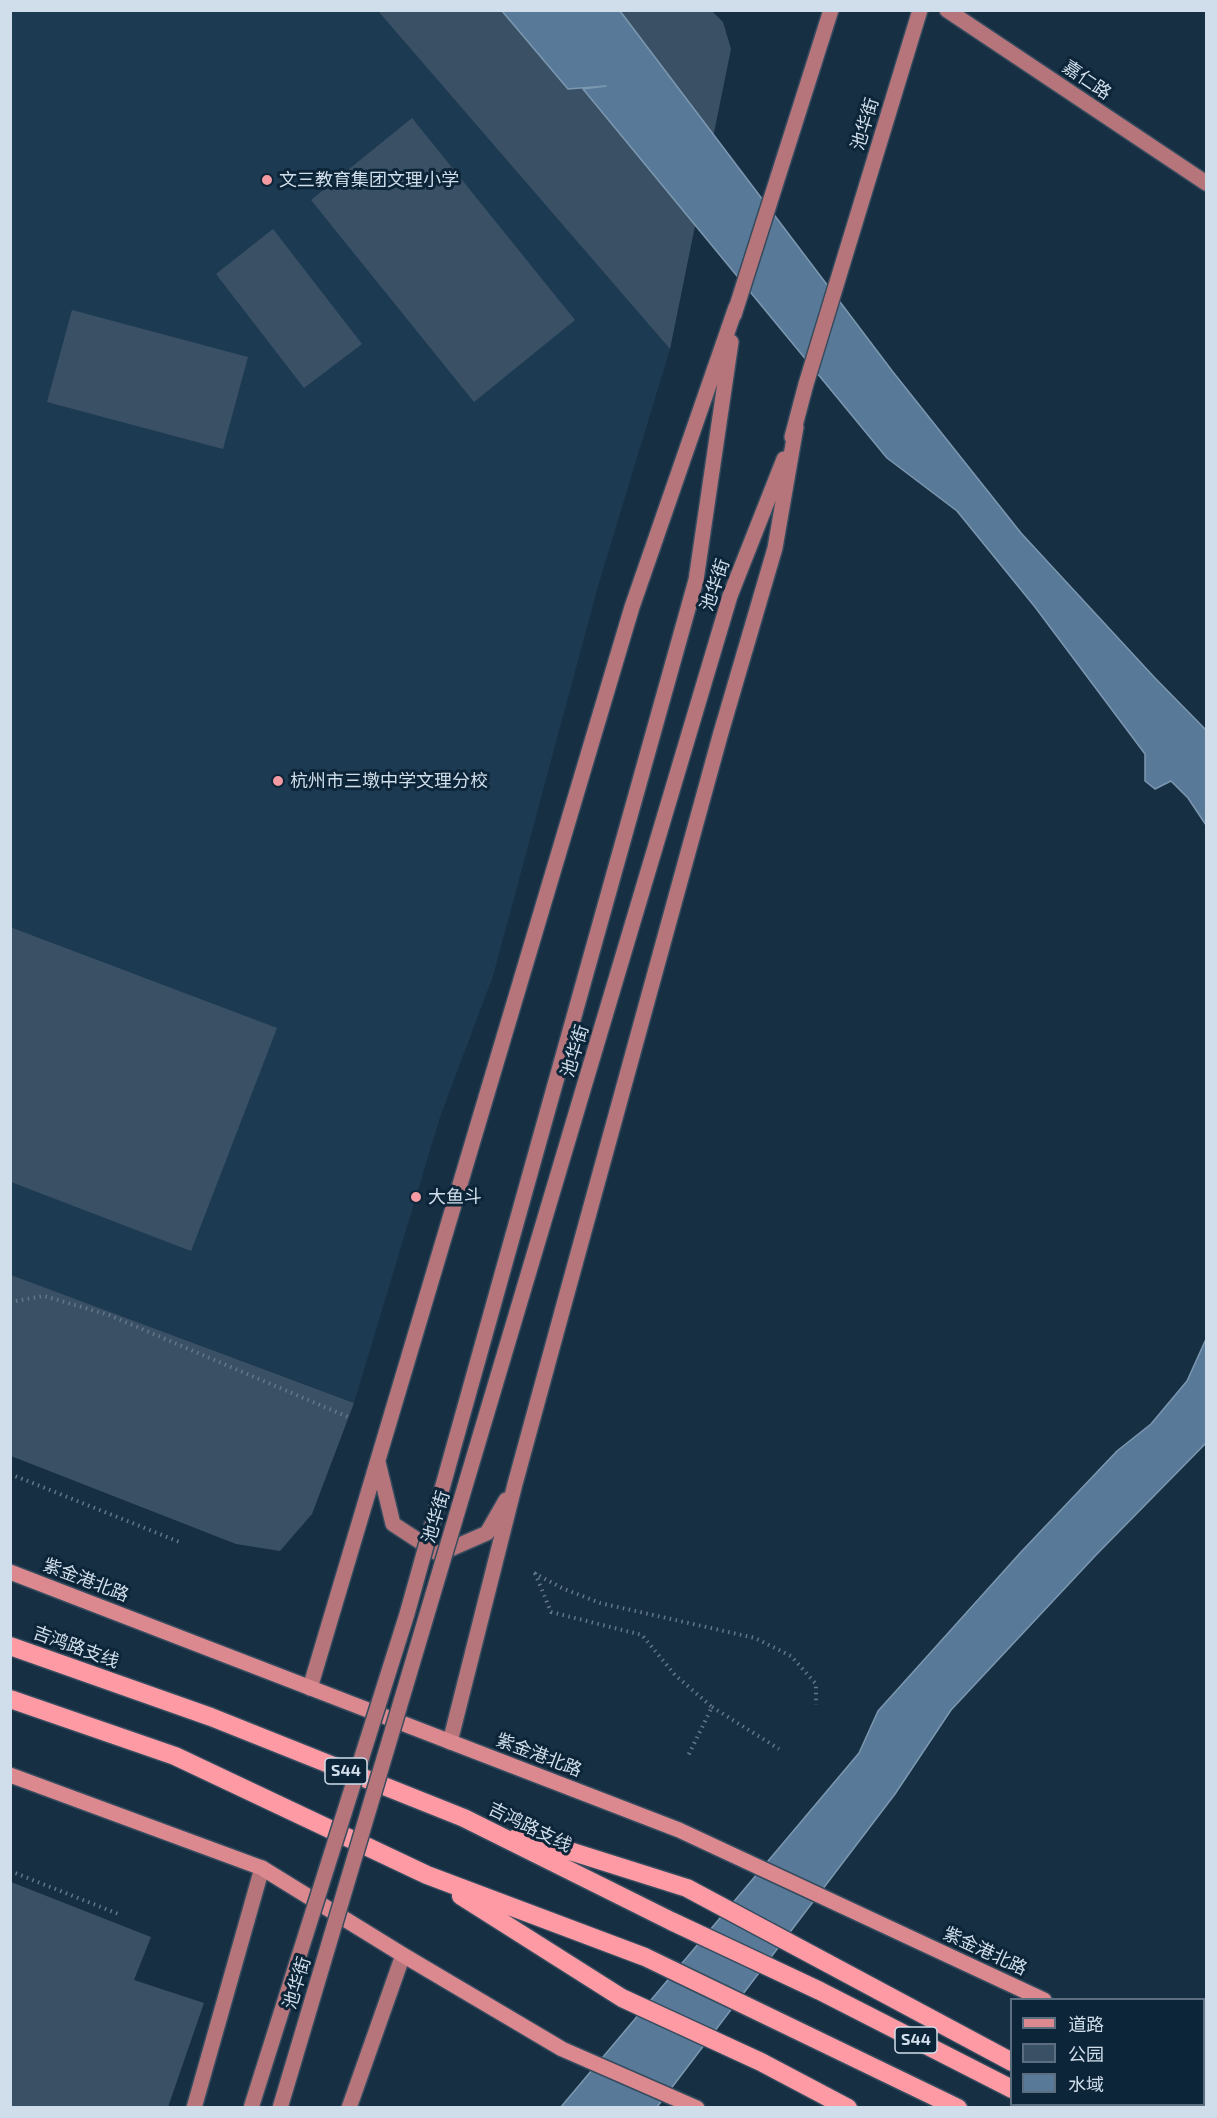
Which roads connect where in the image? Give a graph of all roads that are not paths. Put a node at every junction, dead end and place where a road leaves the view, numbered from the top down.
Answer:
1 (831, 10) edge
2 (920, 10) edge
3 (947, 10) edge
4 (1206, 183) edge
5 (735, 307) junction
6 (796, 427) junction
7 (378, 1460) junction
8 (515, 1484) junction
9 (10, 1572) edge
10 (10, 1646) edge
11 (310, 1688) junction
12 (10, 1699) edge
13 (450, 1742) junction
14 (10, 1775) edge
15 (464, 1818) junction
16 (262, 1868) junction
17 (427, 1875) junction
18 (403, 1955) junction
19 (1040, 1998) edge
20 (1010, 2061) edge
21 (1010, 2088) edge
22 (194, 2108) edge
23 (251, 2108) edge
24 (280, 2108) edge
25 (349, 2108) edge
26 (697, 2108) edge
27 (848, 2108) edge
28 (958, 2108) edge

1 - 5 main road, 池华街
2 - 6 main road, 池华街
3 - 4 main road, 嘉仁路
5 - 7 main road
5 - 23 main road, 池华街, bridge
6 - 8 main road
6 - 24 main road, 池华街, bridge
7 - 8 main road
7 - 11 main road
8 - 13 main road
9 - 11 main road, 紫金港北路
10 - 15 highway, 吉鸿路支线 / S44
11 - 13 main road, 紫金港北路
12 - 17 highway, S44
13 - 19 main road, 紫金港北路
14 - 16 main road
15 - 20 highway
15 - 21 highway, 吉鸿路支线 / S44
16 - 18 main road
16 - 22 main road
17 - 27 highway
17 - 28 highway, S44
18 - 25 main road
18 - 26 main road

